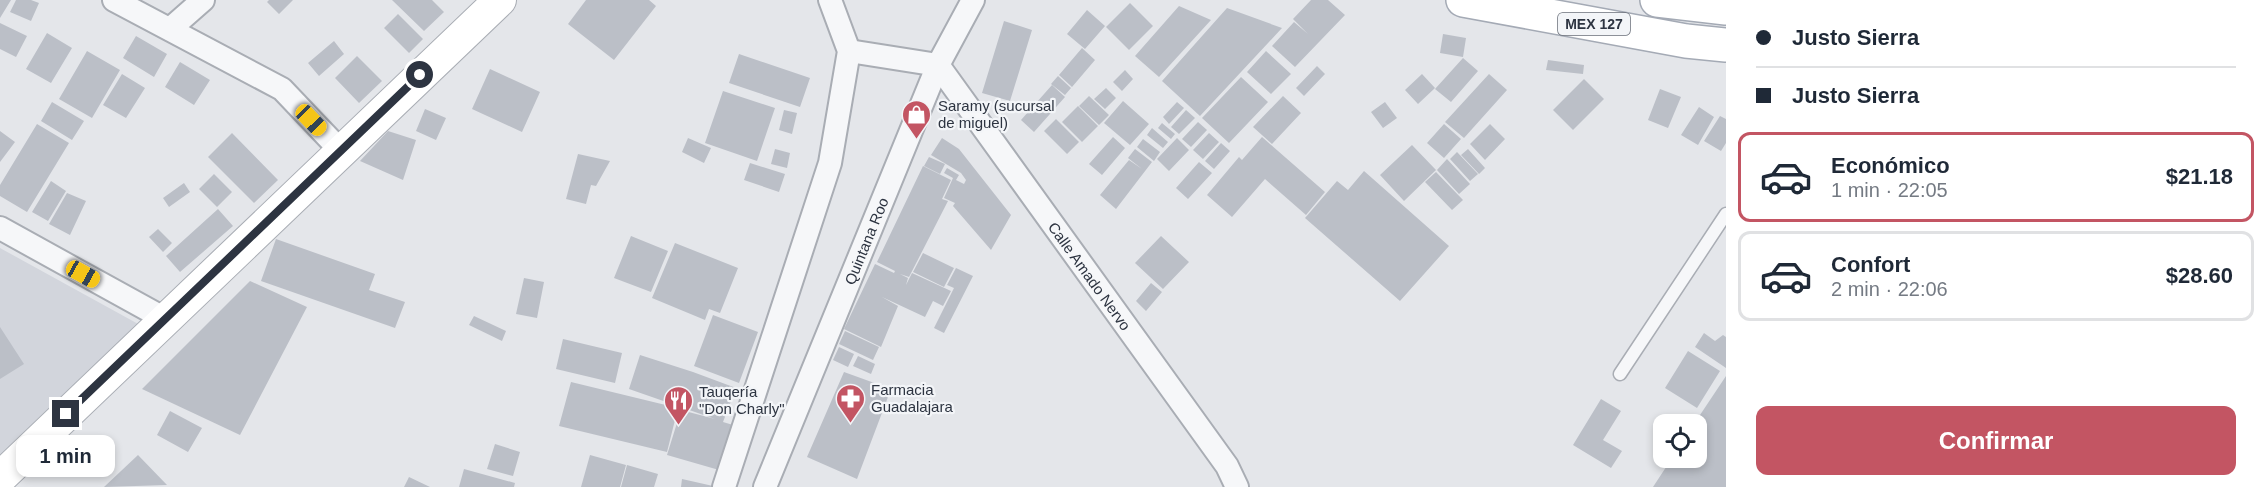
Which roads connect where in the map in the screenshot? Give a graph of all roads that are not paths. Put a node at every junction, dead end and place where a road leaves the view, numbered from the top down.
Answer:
1 (114, 0) edge
2 (203, 0) edge
3 (500, 0) edge
4 (830, 0) edge
5 (973, 0) edge
6 (1463, 0) edge
7 (1658, 0) edge
8 (1726, 8) edge
9 (1558, 9) edge
10 (170, 29) junction
11 (1726, 45) edge
12 (849, 51) junction
13 (938, 65) junction
14 (341, 150) junction
15 (1726, 214) edge
16 (0, 228) edge
17 (165, 319) junction
18 (1620, 374) dead end
19 (0, 478) edge
20 (724, 487) edge
21 (765, 487) edge
22 (1237, 487) edge

1 - 10 street
2 - 10 street
3 - 14 main road
4 - 12 street
5 - 13 street, Quintana Roo
6 - 9 main road, MEX 127
7 - 8 main road
9 - 11 main road, MEX 127
10 - 14 street
12 - 13 street
12 - 20 street
13 - 21 street, Quintana Roo
13 - 22 street, Calle Amado Nervo
14 - 17 main road
15 - 18 lane
16 - 17 street
17 - 19 main road

